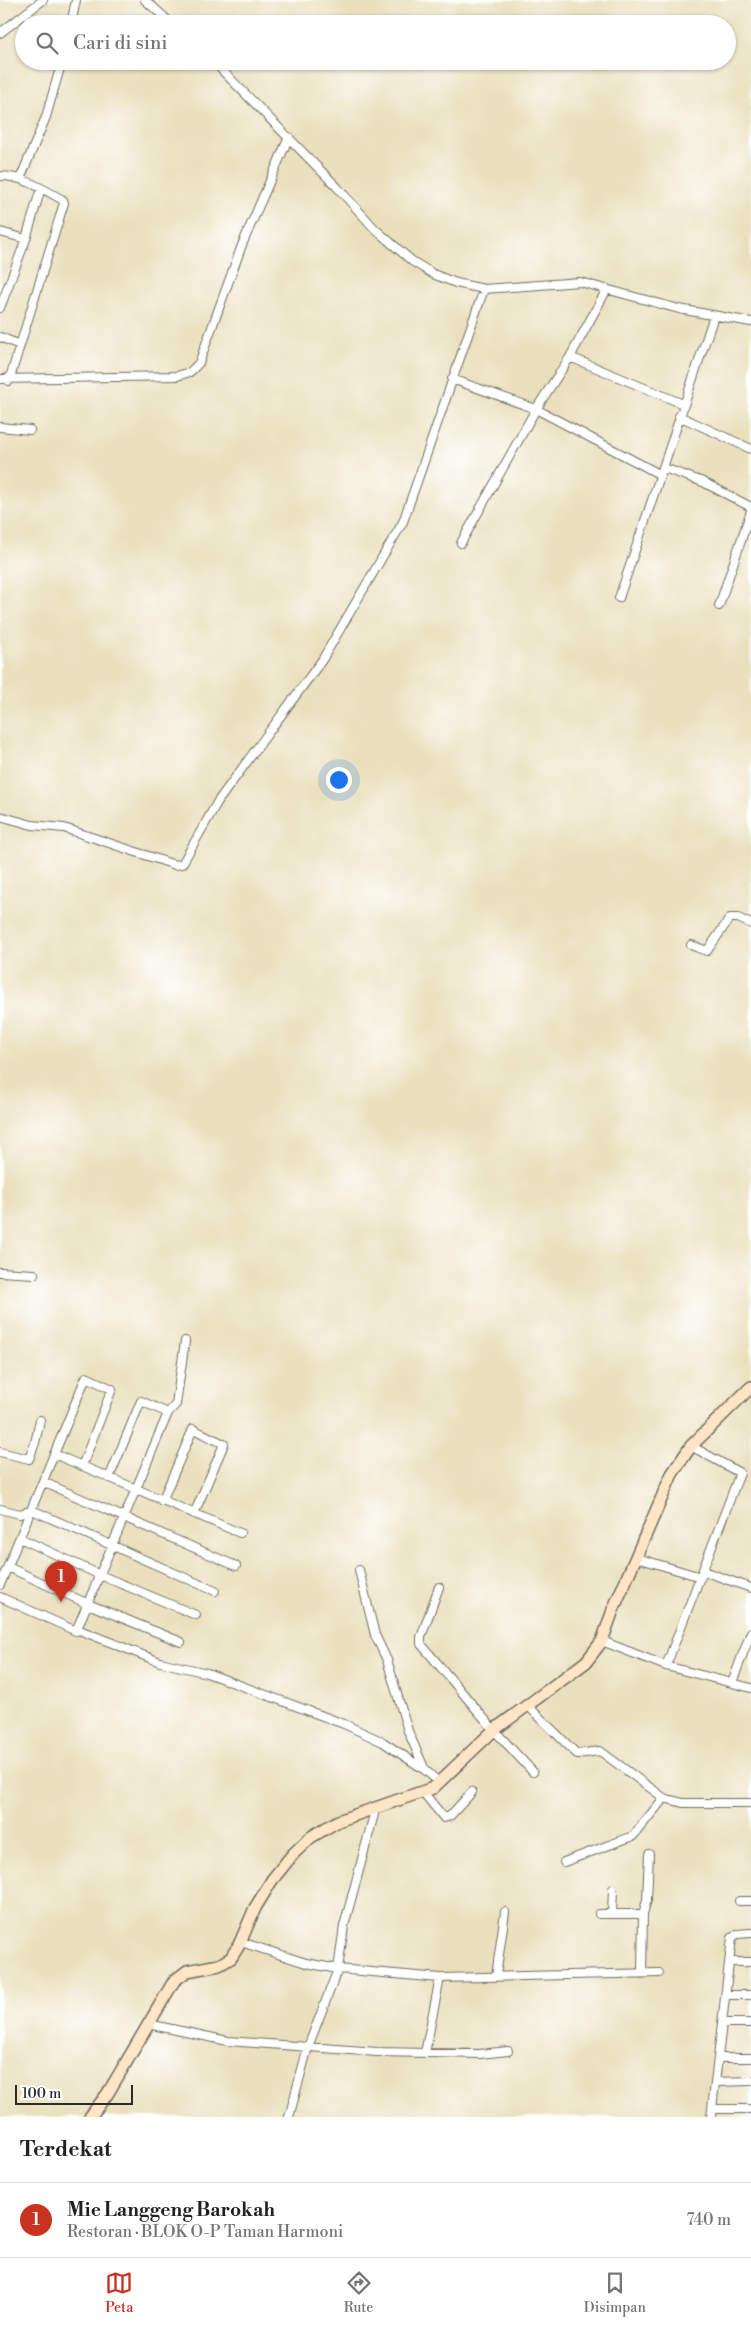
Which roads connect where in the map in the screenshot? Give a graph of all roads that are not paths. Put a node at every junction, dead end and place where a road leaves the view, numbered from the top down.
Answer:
1 (43, 0) edge
2 (76, 0) edge
3 (145, 0) edge
4 (23, 15) edge
5 (73, 15) edge
6 (162, 15) edge
7 (15, 21) edge
8 (0, 33) edge
9 (59, 70) edge
10 (222, 70) edge
11 (289, 137) junction
12 (0, 176) edge
13 (20, 179) junction
14 (41, 188) junction
15 (0, 232) edge
16 (26, 239) junction
17 (607, 288) junction
18 (484, 289) junction
19 (0, 308) edge
20 (714, 316) junction
21 (751, 322) edge
22 (0, 337) edge
23 (20, 345) junction
24 (570, 357) junction
25 (0, 379) edge
26 (452, 379) junction
27 (9, 381) junction
28 (683, 404) junction
29 (536, 409) junction
30 (679, 416) junction
31 (0, 427) edge
32 (30, 430) dead end
33 (751, 449) edge
34 (663, 472) junction
35 (751, 507) edge
36 (751, 511) edge
37 (461, 543) dead end
38 (619, 598) dead end
39 (719, 606) dead end
40 (0, 816) edge
41 (751, 924) edge
42 (691, 945) dead end
43 (0, 1272) edge
44 (34, 1274) dead end
45 (185, 1341) dead end
46 (751, 1387) edge
47 (168, 1413) junction
48 (40, 1420) dead end
49 (691, 1446) junction
50 (0, 1452) edge
51 (54, 1454) junction
52 (82, 1466) junction
53 (109, 1478) junction
54 (43, 1482) junction
55 (136, 1490) junction
56 (162, 1501) junction
57 (0, 1509) edge
58 (32, 1510) junction
59 (194, 1514) junction
60 (124, 1518) junction
61 (240, 1533) dead end
62 (20, 1538) junction
63 (112, 1547) junction
64 (637, 1558) junction
65 (236, 1566) dead end
66 (8, 1567) junction
67 (359, 1570) dead end
68 (702, 1574) junction
69 (100, 1575) junction
70 (0, 1585) edge
71 (439, 1587) dead end
72 (751, 1588) edge
73 (215, 1591) dead end
74 (0, 1597) edge
75 (88, 1604) junction
76 (196, 1615) dead end
77 (77, 1629) junction
78 (751, 1632) edge
79 (602, 1640) junction
80 (181, 1642) dead end
81 (666, 1666) junction
82 (732, 1683) junction
83 (751, 1688) edge
84 (527, 1705) junction
85 (494, 1730) junction
86 (425, 1770) junction
87 (533, 1772) dead end
88 (440, 1783) junction
89 (423, 1792) junction
90 (472, 1792) dead end
91 (664, 1798) junction
92 (751, 1803) edge
93 (376, 1808) junction
94 (649, 1854) dead end
95 (564, 1862) dead end
96 (613, 1889) dead end
97 (739, 1901) dead end
98 (751, 1901) edge
99 (505, 1912) dead end
100 (600, 1914) dead end
101 (612, 1914) junction
102 (643, 1914) junction
103 (751, 1933) edge
104 (241, 1942) junction
105 (729, 1962) junction
106 (751, 1962) edge
107 (338, 1969) junction
108 (659, 1973) dead end
109 (642, 1974) junction
110 (496, 1976) junction
111 (440, 1978) junction
112 (726, 1995) junction
113 (751, 1995) edge
114 (723, 2023) junction
115 (751, 2023) edge
116 (148, 2024) junction
117 (308, 2046) junction
118 (508, 2051) dead end
119 (426, 2053) junction
120 (719, 2058) junction
121 (751, 2058) edge
122 (751, 2081) edge
123 (716, 2082) junction
124 (751, 2109) edge
125 (711, 2113) edge
126 (90, 2117) edge
127 (290, 2117) edge

1 - 4 street
2 - 5 street
3 - 6 street
7 - 8 street
9 - 13 street
10 - 11 street
11 - 18 street
11 - 27 street
12 - 13 street
13 - 14 street
14 - 16 street
14 - 23 street
15 - 16 street
16 - 19 street
17 - 18 street
17 - 20 street
17 - 24 street
18 - 26 street
20 - 21 street
20 - 28 street
22 - 23 street
23 - 27 street
24 - 28 street
24 - 29 street
25 - 27 street
26 - 29 street
26 - 40 street
28 - 30 street
29 - 34 street
29 - 37 street
30 - 33 street
30 - 34 street
31 - 32 street
34 - 35 street
34 - 38 street
36 - 39 street
41 - 42 street
43 - 44 street
45 - 47 street
46 - 49 main road
47 - 53 street
47 - 55 street
48 - 50 street
49 - 64 main road
49 - 68 street
51 - 52 street
51 - 52 street
51 - 54 street
52 - 53 street
53 - 55 street
54 - 58 street
54 - 60 street
55 - 56 street
55 - 60 street
56 - 59 street
56 - 59 street
57 - 58 street
58 - 62 street
58 - 63 street
59 - 61 street
60 - 63 street
60 - 65 street
62 - 66 street
62 - 69 street
63 - 69 street
63 - 73 street
64 - 68 street
64 - 79 main road
66 - 70 street
66 - 75 street
67 - 86 street
68 - 72 street
68 - 81 street
69 - 75 street
69 - 76 street
71 - 85 street
74 - 77 street
75 - 77 street
75 - 80 street
77 - 86 street
78 - 82 street
79 - 81 street
79 - 84 main road
81 - 82 street
82 - 83 street
84 - 85 main road
84 - 91 street
85 - 87 street
85 - 88 main road
86 - 88 street
88 - 89 main road
89 - 90 street
89 - 93 main road
91 - 92 street
91 - 95 street
93 - 104 main road
93 - 107 street
94 - 102 street
96 - 101 street
97 - 98 street
99 - 110 street
100 - 101 street
101 - 102 street
102 - 109 street
103 - 105 street
104 - 107 street
104 - 116 main road
105 - 106 street
105 - 112 street
107 - 111 street
107 - 117 street
108 - 109 street
109 - 110 street
110 - 111 street
111 - 119 street
112 - 113 street
112 - 114 street
114 - 115 street
114 - 120 street
116 - 117 street
116 - 126 main road
117 - 119 street
117 - 127 street
118 - 119 street
120 - 121 street
120 - 123 street
122 - 123 street
123 - 125 street
124 - 125 street

